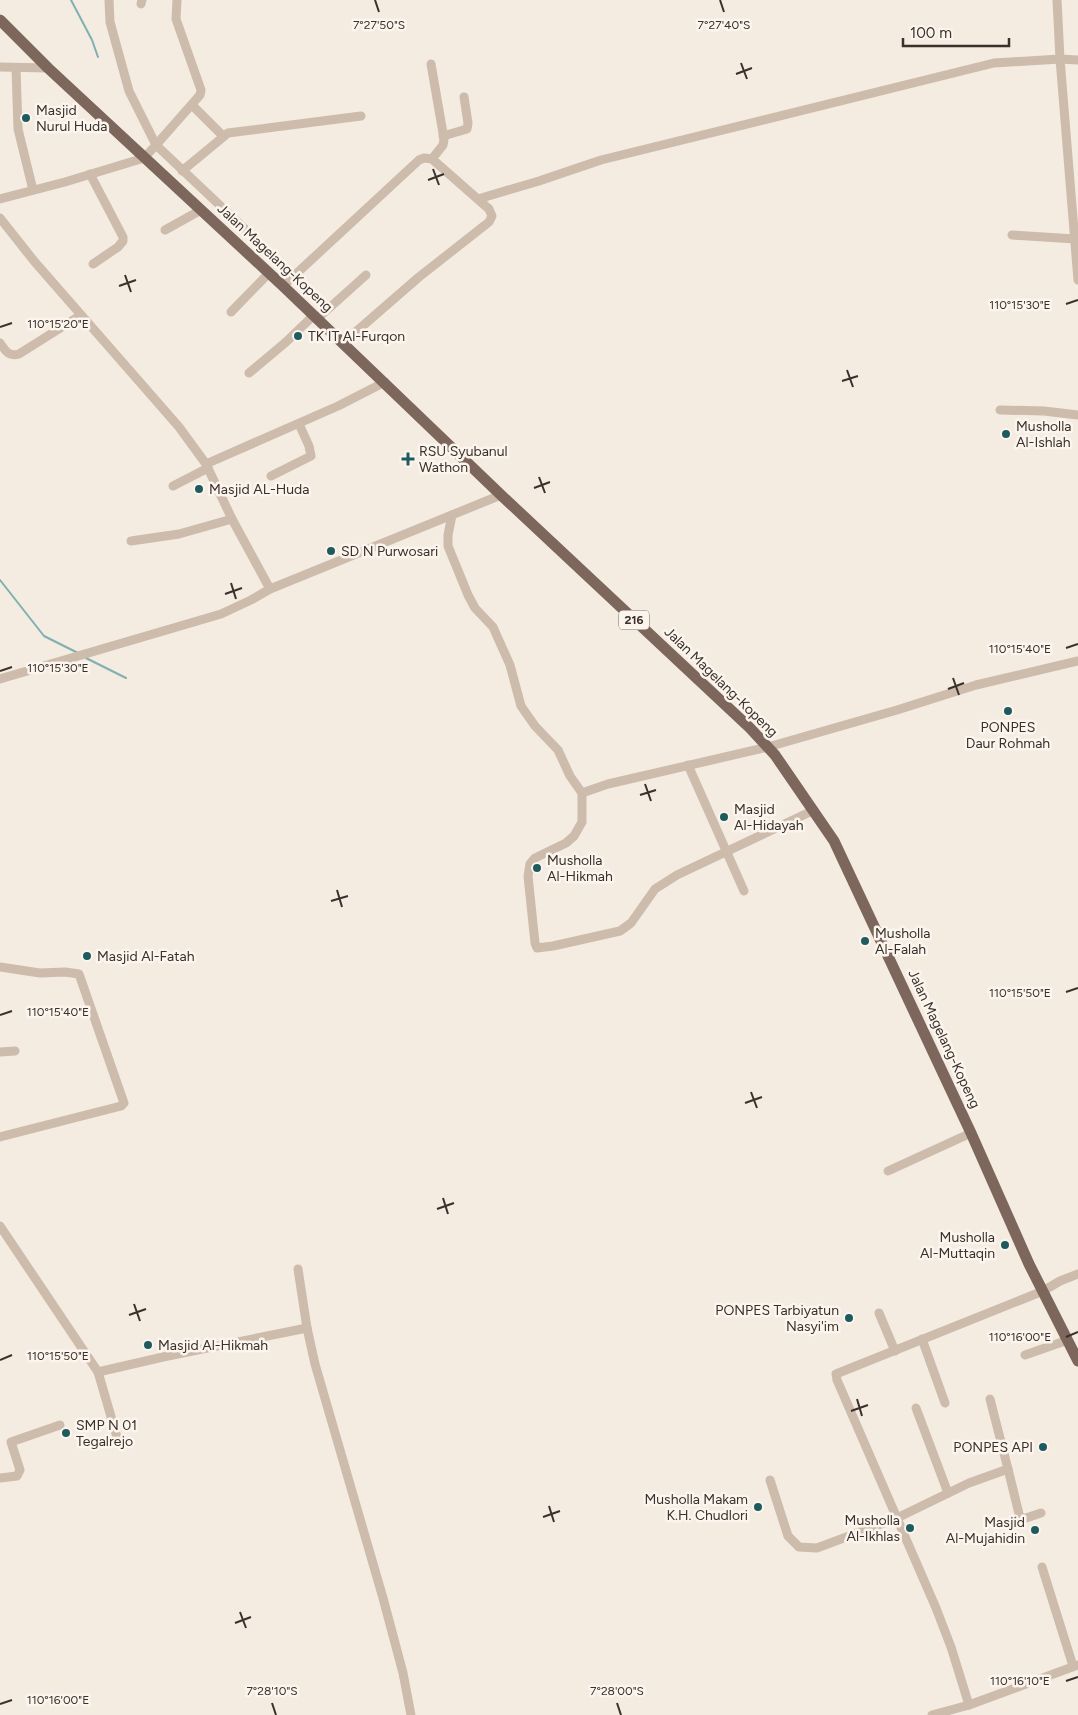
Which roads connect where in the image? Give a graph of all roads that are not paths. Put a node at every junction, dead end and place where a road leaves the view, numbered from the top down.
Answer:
1 (109, 0) edge
2 (177, 0) edge
3 (1057, 0) edge
4 (0, 20) edge
5 (1060, 59) junction
6 (1078, 60) edge
7 (431, 64) dead end
8 (0, 67) edge
9 (16, 68) junction
10 (48, 68) junction
11 (464, 97) dead end
12 (192, 105) junction
13 (361, 116) dead end
14 (223, 136) junction
15 (443, 136) junction
16 (156, 145) junction
17 (144, 158) junction
18 (432, 159) junction
19 (182, 171) junction
20 (90, 174) junction
21 (33, 190) junction
22 (0, 199) edge
23 (478, 199) junction
24 (201, 210) junction
25 (0, 218) edge
26 (165, 230) dead end
27 (246, 230) dead end
28 (1012, 235) dead end
29 (1074, 239) junction
30 (93, 264) dead end
31 (269, 274) junction
32 (366, 275) dead end
33 (1078, 280) edge
34 (283, 286) junction
35 (231, 312) dead end
36 (81, 315) junction
37 (315, 317) junction
38 (0, 342) edge
39 (343, 343) junction
40 (249, 373) dead end
41 (385, 382) junction
42 (1000, 410) dead end
43 (1078, 415) edge
44 (299, 424) junction
45 (207, 466) junction
46 (271, 476) dead end
47 (173, 486) dead end
48 (500, 495) junction
49 (452, 515) junction
50 (232, 518) junction
51 (131, 542) dead end
52 (270, 589) junction
53 (1078, 661) edge
54 (0, 679) edge
55 (768, 747) junction
56 (688, 766) junction
57 (582, 793) junction
58 (814, 810) junction
59 (726, 852) junction
60 (744, 891) dead end
61 (0, 966) edge
62 (0, 1052) edge
63 (16, 1052) dead end
64 (971, 1133) junction
65 (0, 1137) edge
66 (888, 1171) dead end
67 (0, 1226) edge
68 (298, 1269) dead end
69 (1078, 1274) edge
70 (1043, 1291) junction
71 (879, 1313) dead end
72 (307, 1328) junction
73 (922, 1340) junction
74 (1068, 1340) junction
75 (895, 1351) junction
76 (1025, 1356) dead end
77 (1078, 1360) edge
78 (98, 1372) junction
79 (990, 1399) dead end
80 (945, 1403) dead end
81 (916, 1408) dead end
82 (60, 1425) dead end
83 (119, 1444) dead end
84 (1008, 1469) junction
85 (0, 1478) edge
86 (770, 1480) dead end
87 (948, 1493) junction
88 (1041, 1513) dead end
89 (897, 1518) junction
90 (1042, 1567) dead end
91 (1075, 1666) edge
92 (969, 1705) junction
93 (411, 1715) edge
94 (932, 1715) edge

1 - 16 street
2 - 12 street
3 - 5 street
4 - 10 main road, Jalan Magelang-Kopeng / 216
5 - 6 street
5 - 23 street
5 - 29 street
7 - 15 street
8 - 9 street
9 - 10 street
9 - 21 street
10 - 17 main road, Jalan Magelang-Kopeng / 216
11 - 15 street
12 - 14 street
12 - 16 street
13 - 14 street
14 - 19 street
15 - 18 street
16 - 17 street
16 - 19 street
17 - 20 street
17 - 24 main road, Jalan Magelang-Kopeng / 216
18 - 23 street
18 - 34 street
19 - 27 street
20 - 21 street
20 - 30 street
21 - 22 street
23 - 39 street
24 - 26 street
24 - 31 main road, Jalan Magelang-Kopeng / 216
25 - 36 street
28 - 29 street
29 - 33 street
31 - 34 main road, Jalan Magelang-Kopeng / 216
31 - 35 street
32 - 37 street
34 - 37 main road, Jalan Magelang-Kopeng / 216
36 - 38 street
36 - 45 street
37 - 39 main road, Jalan Magelang-Kopeng / 216
37 - 40 street
39 - 41 main road, Jalan Magelang-Kopeng / 216
41 - 44 street
41 - 48 main road, Jalan Magelang-Kopeng / 216
42 - 43 street
44 - 45 street
44 - 46 street
45 - 47 street
45 - 50 street
48 - 49 street
48 - 55 main road, Jalan Magelang-Kopeng / 216
49 - 52 street
49 - 57 street
50 - 51 street
50 - 52 street
52 - 54 street
53 - 55 street
55 - 56 street
55 - 58 main road, Jalan Magelang-Kopeng / 216
56 - 57 street
56 - 59 street
57 - 59 street
58 - 59 street
58 - 64 main road, Jalan Magelang-Kopeng / 216
59 - 60 street
61 - 65 street
62 - 63 street
64 - 66 street
64 - 70 main road, Jalan Magelang-Kopeng / 216
67 - 78 street
68 - 72 street
69 - 70 street
70 - 73 street
70 - 74 main road, Jalan Magelang-Kopeng / 216
71 - 75 street
72 - 78 street
72 - 93 street
73 - 75 street
73 - 80 street
74 - 76 street
74 - 77 main road, Jalan Magelang-Kopeng / 216
75 - 89 street
78 - 83 street
79 - 84 street
81 - 87 street
82 - 85 street
84 - 87 street
84 - 88 street
86 - 89 street
87 - 89 street
89 - 92 street
90 - 91 street
91 - 92 street
92 - 94 street

